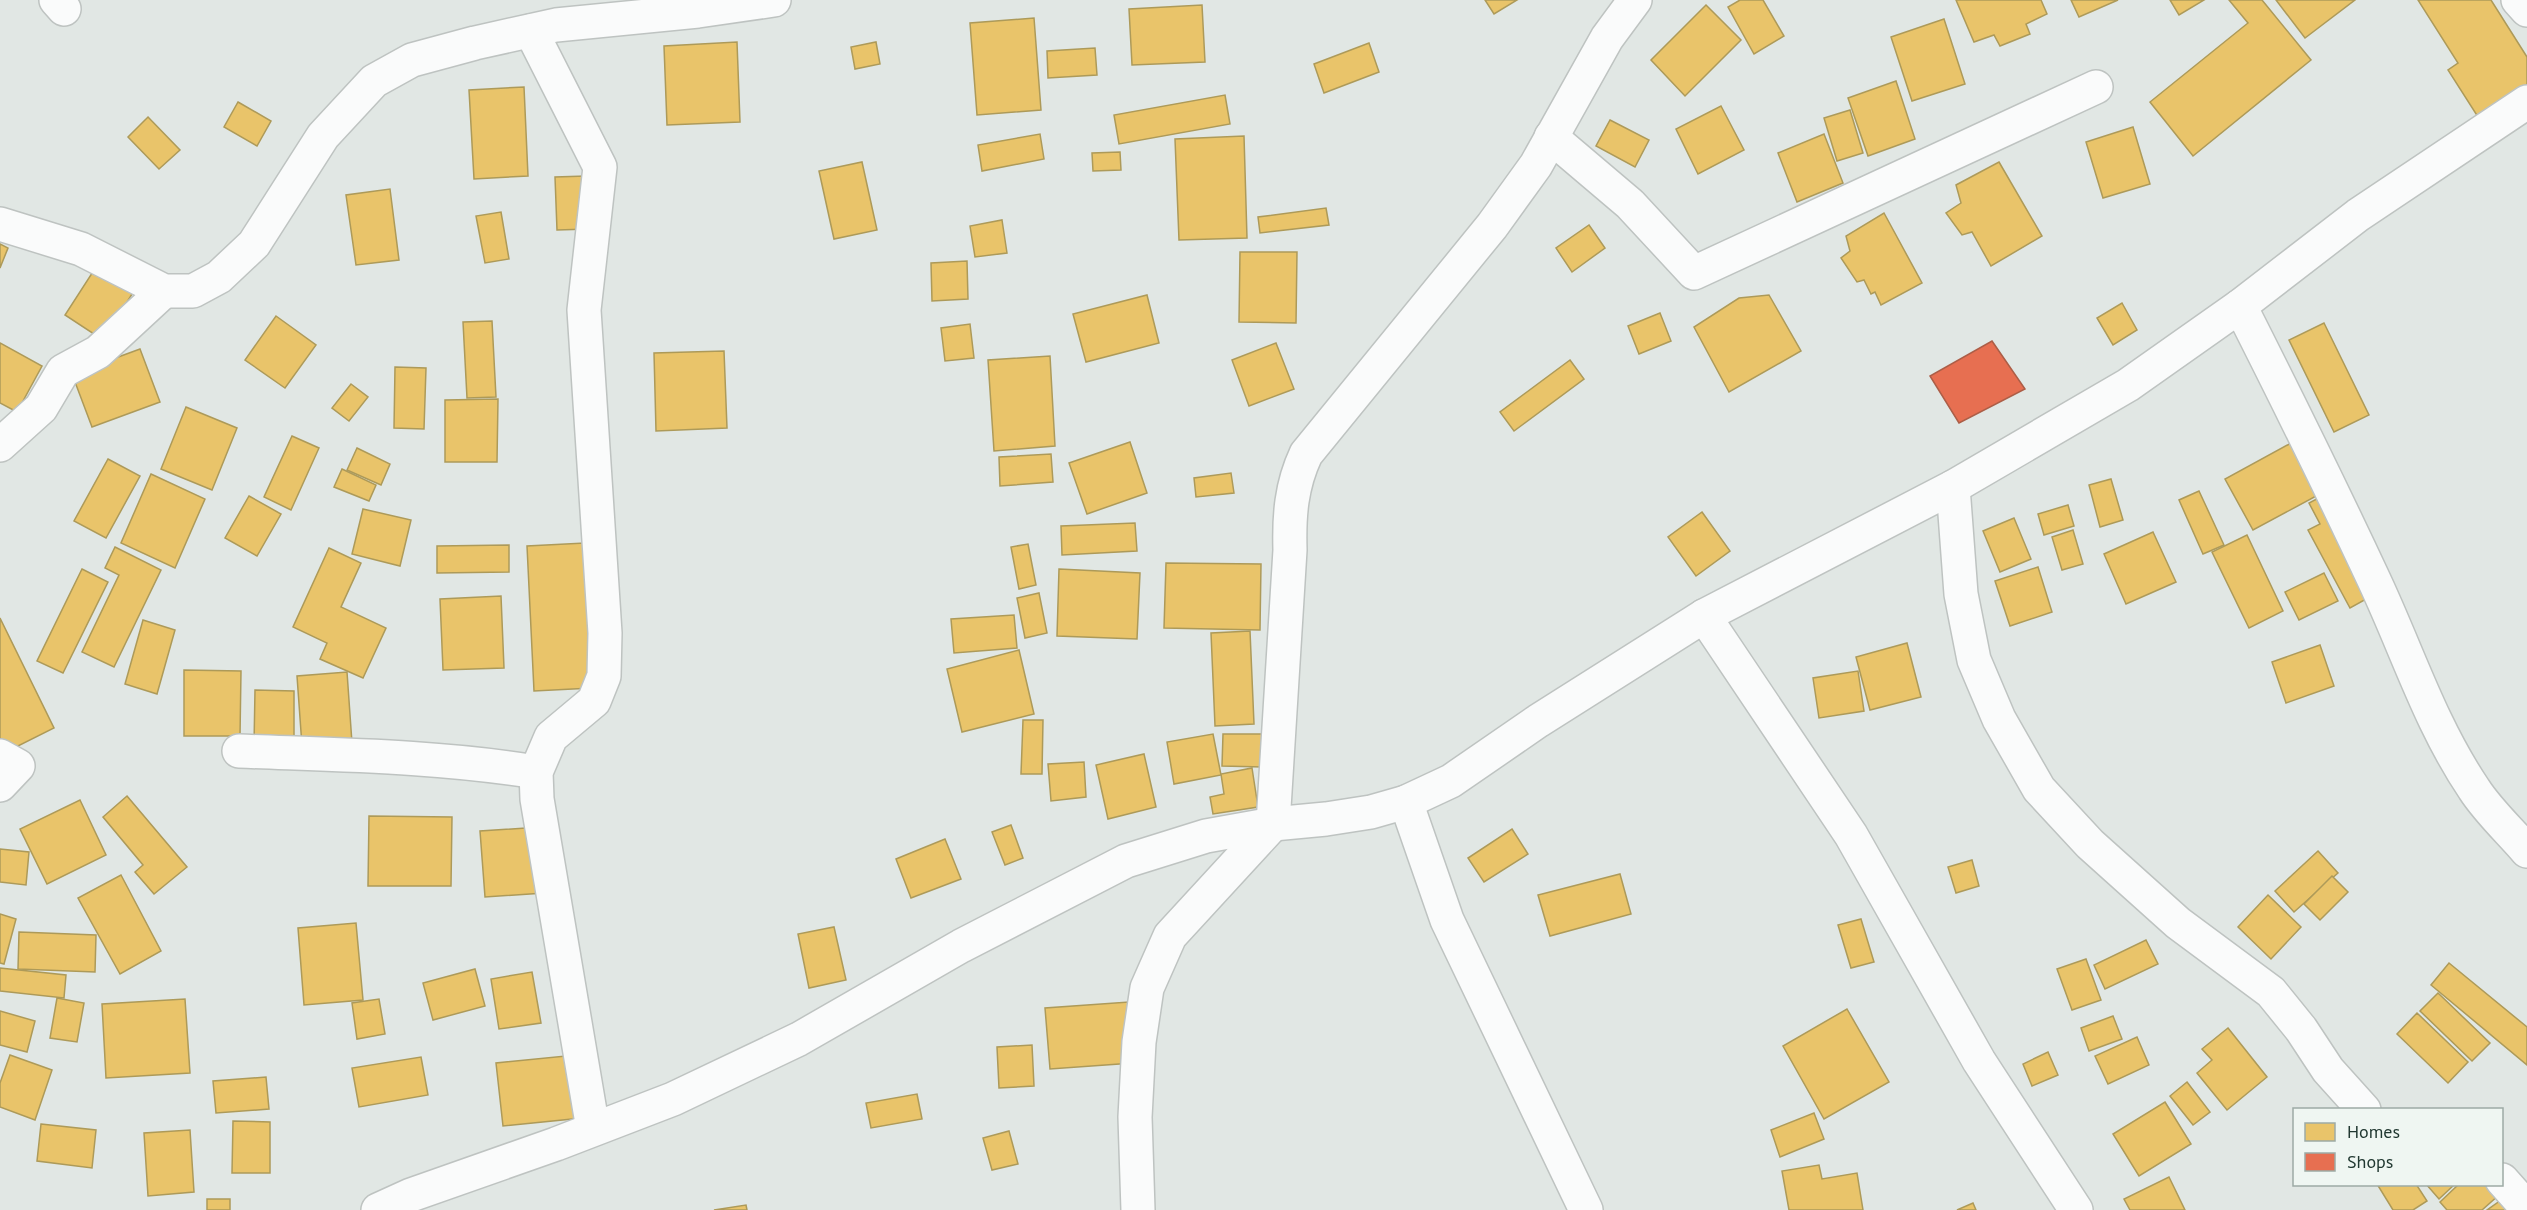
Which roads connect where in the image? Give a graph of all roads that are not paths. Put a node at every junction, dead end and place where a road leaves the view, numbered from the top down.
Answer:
1 (774, 0) edge
2 (1635, 0) edge
3 (2518, 0) edge
4 (2527, 10) edge
5 (531, 31) junction
6 (2096, 87) dead end
7 (2527, 102) edge
8 (1551, 137) junction
9 (0, 224) edge
10 (165, 291) junction
11 (2240, 306) junction
12 (0, 445) edge
13 (1953, 487) junction
14 (1704, 616) junction
15 (239, 751) dead end
16 (0, 756) edge
17 (536, 772) junction
18 (0, 785) edge
19 (1406, 802) junction
20 (1273, 824) junction
21 (2527, 851) edge
22 (2362, 1108) edge
23 (593, 1129) junction
24 (2503, 1181) edge
25 (2527, 1208) edge
26 (378, 1210) edge
27 (1138, 1210) edge
28 (1586, 1210) edge
29 (2076, 1210) edge

1 - 5 street
2 - 8 street
3 - 4 street
5 - 10 street
5 - 17 street
6 - 8 street
7 - 11 street
8 - 20 street
9 - 10 street
10 - 12 street
11 - 13 street
11 - 21 street
13 - 14 street
13 - 22 street
14 - 19 street
14 - 29 street
15 - 17 street
16 - 18 street
17 - 23 street
19 - 20 street
19 - 28 street
20 - 23 street
20 - 27 street
23 - 26 street
24 - 25 street

